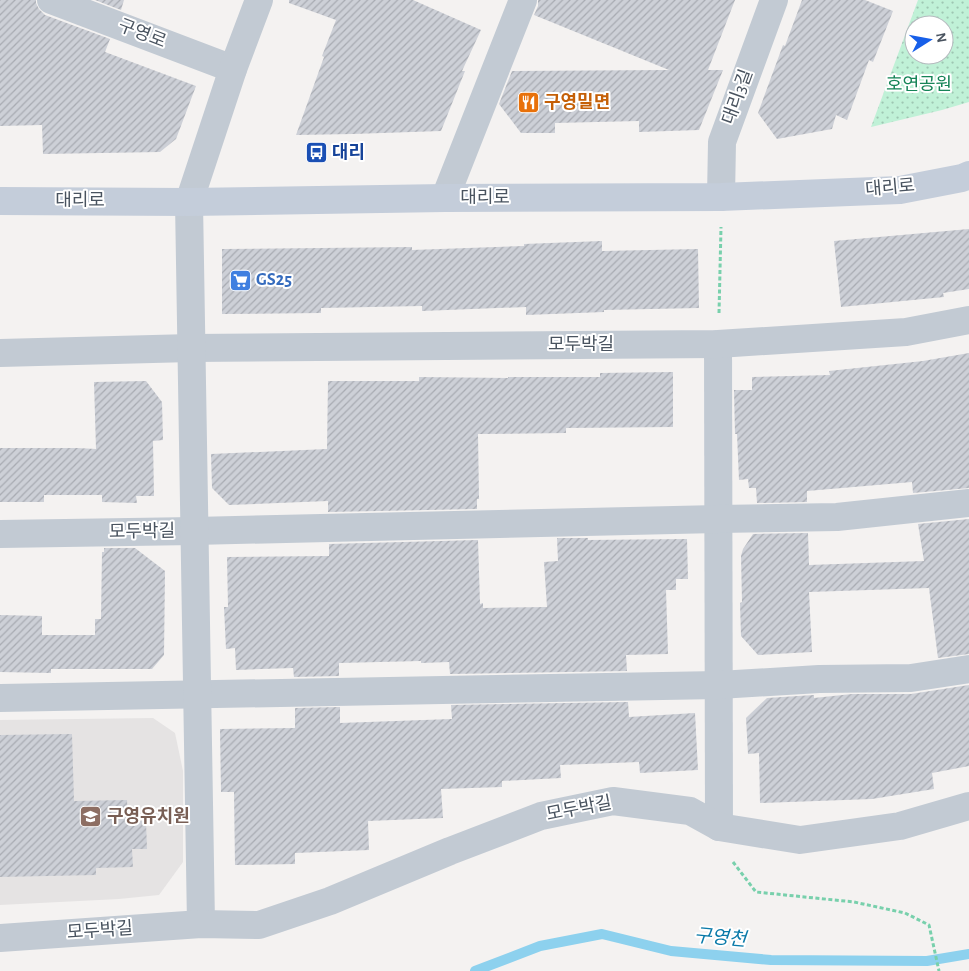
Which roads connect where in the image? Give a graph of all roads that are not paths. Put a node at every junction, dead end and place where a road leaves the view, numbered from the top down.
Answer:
1 (51, 0) edge
2 (259, 0) edge
3 (523, 0) edge
4 (774, 0) edge
5 (233, 69) junction
6 (969, 175) edge
7 (445, 198) junction
8 (721, 198) junction
9 (0, 201) edge
10 (189, 202) junction
11 (969, 320) edge
12 (718, 344) junction
13 (191, 348) junction
14 (0, 353) edge
15 (969, 503) edge
16 (718, 519) junction
17 (194, 531) junction
18 (0, 534) edge
19 (969, 668) edge
20 (719, 685) junction
21 (197, 694) junction
22 (0, 698) edge
23 (969, 806) edge
24 (719, 826) junction
25 (201, 924) junction
26 (0, 938) edge

1 - 5 street, 구영로
2 - 5 street
3 - 7 street
4 - 8 street, 대리3길
5 - 10 street, 모두박길
6 - 8 main road, 대리로
7 - 8 main road, 대리로
7 - 10 main road, 대리로
9 - 10 main road, 대리로
10 - 13 street, 모두박길
11 - 12 street, 모두박길
12 - 13 street, 모두박길
12 - 16 street
13 - 14 street, 모두박길
13 - 17 street, 모두박길
15 - 16 street, 모두박길
16 - 17 street, 모두박길
16 - 20 street
17 - 18 street, 모두박길
17 - 21 street, 모두박길
19 - 20 street
20 - 21 street
20 - 24 street
21 - 22 street
21 - 25 street, 모두박길
23 - 24 street, 모두박길
24 - 25 street, 모두박길
25 - 26 street, 모두박길

